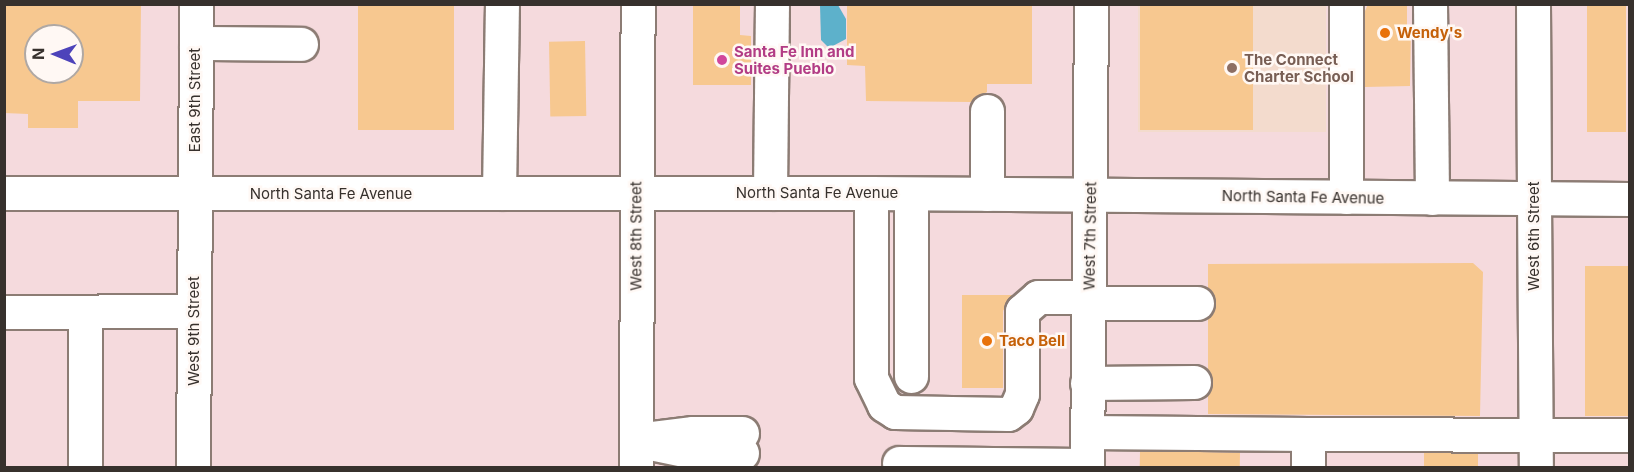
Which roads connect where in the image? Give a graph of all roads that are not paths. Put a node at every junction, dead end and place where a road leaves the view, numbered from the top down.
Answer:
1 (196, 4) edge
2 (502, 4) edge
3 (638, 4) edge
4 (771, 4) edge
5 (1091, 4) edge
6 (1346, 4) edge
7 (1430, 4) edge
8 (1533, 4) edge
9 (196, 43) junction
10 (301, 44) dead end
11 (987, 111) dead end
12 (4, 193) edge
13 (499, 193) junction
14 (637, 193) junction
15 (770, 193) junction
16 (871, 193) junction
17 (911, 194) junction
18 (987, 194) junction
19 (1090, 194) junction
20 (195, 195) junction
21 (1346, 197) junction
22 (1432, 198) junction
23 (1534, 199) junction
24 (1629, 199) edge
25 (1089, 300) junction
26 (1197, 303) dead end
27 (194, 311) junction
28 (4, 312) edge
29 (85, 312) junction
30 (911, 376) dead end
31 (1194, 382) dead end
32 (1087, 383) junction
33 (1087, 432) junction
34 (1308, 434) junction
35 (1535, 435) junction
36 (1629, 435) edge
37 (742, 443) dead end
38 (636, 454) edge
39 (899, 463) dead end
40 (1087, 466) edge
41 (85, 468) edge
42 (193, 468) edge
43 (1308, 468) edge
44 (1536, 468) edge

1 - 9 main road, East 9th Street
2 - 13 main road
3 - 14 main road, West 8th Street
4 - 15 main road
5 - 19 main road, West 7th Street
6 - 21 main road
7 - 22 main road
8 - 23 main road, West 6th Street
9 - 10 main road
9 - 20 main road, East 9th Street
11 - 18 main road
12 - 20 main road, North Santa Fe Avenue
13 - 14 main road, North Santa Fe Avenue
13 - 20 main road, North Santa Fe Avenue
14 - 15 main road, North Santa Fe Avenue
14 - 38 main road, West 8th Street
15 - 16 main road, North Santa Fe Avenue
16 - 17 main road, North Santa Fe Avenue
16 - 25 main road
17 - 18 main road, North Santa Fe Avenue
17 - 30 main road
18 - 19 main road, North Santa Fe Avenue
19 - 21 main road, North Santa Fe Avenue
19 - 25 main road, West 7th Street
20 - 27 main road, West 9th Street
21 - 22 main road, North Santa Fe Avenue
22 - 23 main road, North Santa Fe Avenue
23 - 24 main road, North Santa Fe Avenue
23 - 35 main road, West 6th Street
25 - 26 main road
25 - 32 main road, West 7th Street
27 - 29 main road
27 - 42 main road, West 9th Street
28 - 29 main road
29 - 41 main road
31 - 32 main road
32 - 33 main road, West 7th Street
33 - 34 main road
33 - 40 main road, West 7th Street
34 - 35 main road
34 - 43 main road
35 - 36 main road
35 - 44 main road, West 6th Street
37 - 38 main road
39 - 40 main road

